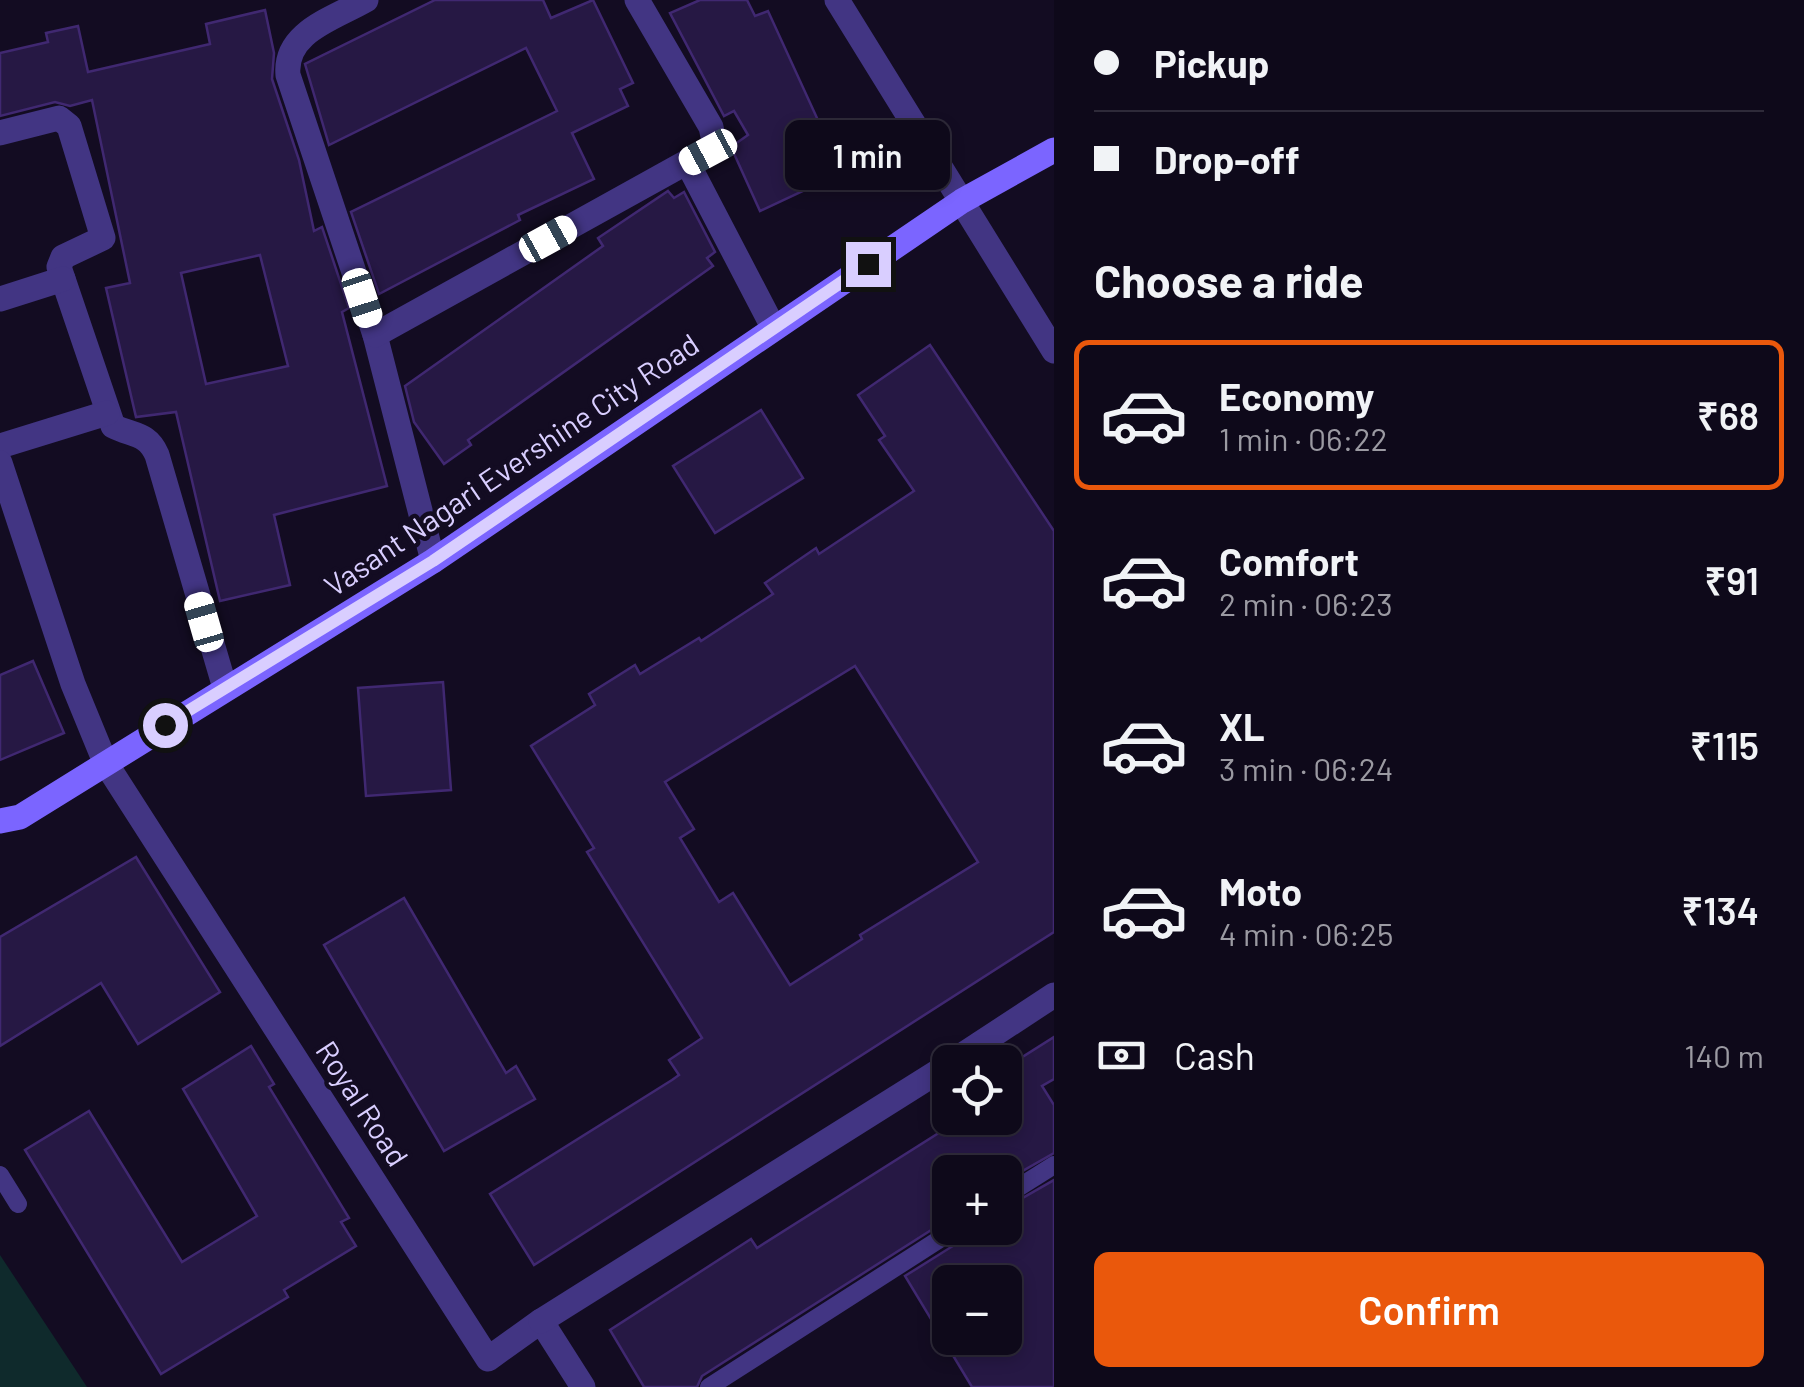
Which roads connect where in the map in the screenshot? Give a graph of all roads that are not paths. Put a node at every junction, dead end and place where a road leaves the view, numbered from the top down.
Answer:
1 (366, 0) edge
2 (637, 0) edge
3 (836, 0) edge
4 (0, 133) edge
5 (1054, 150) edge
6 (688, 162) junction
7 (962, 201) junction
8 (63, 279) junction
9 (0, 299) edge
10 (773, 327) junction
11 (375, 335) junction
12 (1054, 352) edge
13 (107, 412) junction
14 (0, 446) edge
15 (0, 463) edge
16 (433, 561) junction
17 (225, 688) junction
18 (105, 762) junction
19 (10, 819) edge
20 (0, 844) edge
21 (1054, 995) edge
22 (978, 1045) edge
23 (932, 1075) edge
24 (1054, 1165) edge
25 (0, 1174) edge
26 (1022, 1185) edge
27 (18, 1204) dead end
28 (932, 1243) edge
29 (541, 1321) junction
30 (583, 1387) edge
31 (709, 1387) edge

1 - 11 street
2 - 6 street
3 - 7 street
4 - 8 street
5 - 7 street, Vasant Nagari Evershine City Road
6 - 10 street
6 - 11 street
7 - 10 street, Vasant Nagari Evershine City Road
7 - 12 street
8 - 9 street
8 - 13 street
10 - 16 street, Vasant Nagari Evershine City Road
11 - 16 street
13 - 14 street
13 - 17 street
15 - 18 street
16 - 17 street, Vasant Nagari Evershine City Road
17 - 18 street, Vasant Nagari Evershine City Road
18 - 19 street, Vasant Nagari Evershine City Road
18 - 29 street, Royal Road
19 - 20 street
21 - 22 street
23 - 29 street
24 - 26 lane
25 - 27 lane
28 - 31 lane
29 - 30 street

